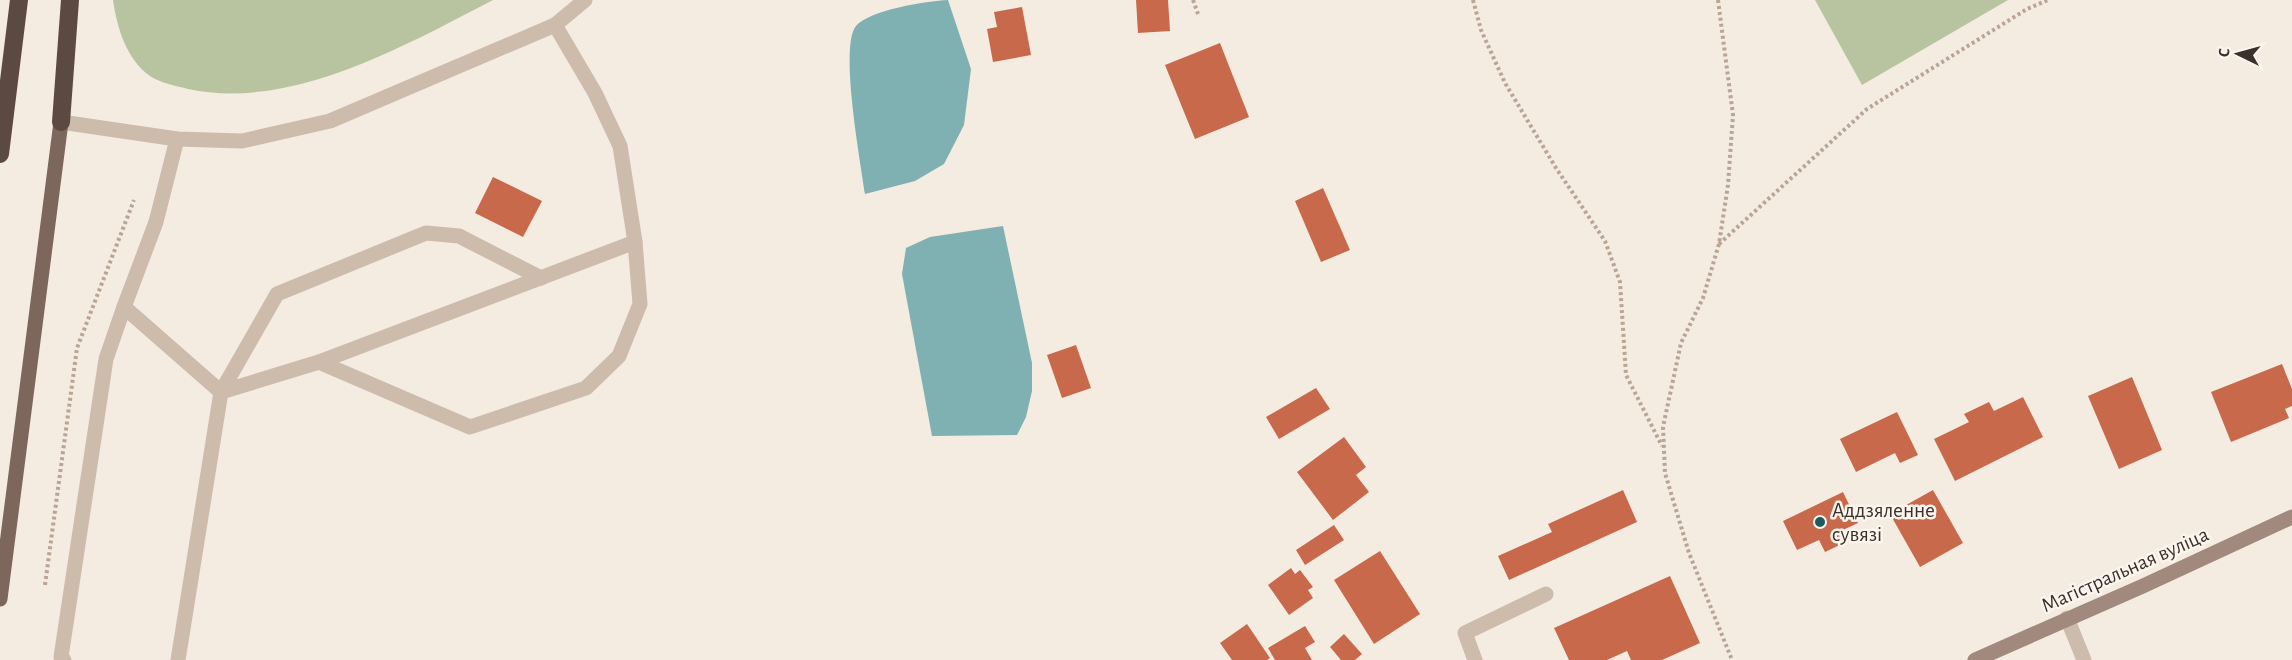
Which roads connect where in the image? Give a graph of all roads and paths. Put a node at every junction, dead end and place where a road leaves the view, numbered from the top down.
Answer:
1 (19, 0) edge
2 (70, 0) edge
3 (585, 0) edge
4 (1193, 0) edge
5 (1473, 0) edge
6 (1719, 0) edge
7 (2048, 0) edge
8 (1198, 14) dead end
9 (555, 25) junction
10 (61, 122) junction
11 (177, 139) junction
12 (0, 154) edge
13 (635, 242) junction
14 (1719, 244) junction
15 (541, 278) junction
16 (124, 307) junction
17 (319, 362) junction
18 (221, 392) junction
19 (1664, 449) junction
20 (2292, 517) edge
21 (1546, 594) dead end
22 (0, 599) edge
23 (2067, 618) junction
24 (64, 660) edge
25 (178, 660) edge
26 (1475, 660) edge
27 (1732, 660) edge
28 (1975, 660) edge
29 (2084, 660) edge

1 - 12 highway
2 - 10 highway
3 - 9 street
4 - 8 path
5 - 19 path
6 - 14 path
7 - 14 path
9 - 11 street
9 - 13 street
10 - 11 street
10 - 22 main road
11 - 16 street
13 - 15 street
13 - 17 street
14 - 19 path
15 - 17 street
15 - 18 street
16 - 18 street
16 - 24 street
17 - 18 street
18 - 25 street
19 - 27 path
20 - 23 main road, Магістральная вуліца
21 - 26 street
23 - 28 main road, Магістральная вуліца
23 - 29 street

